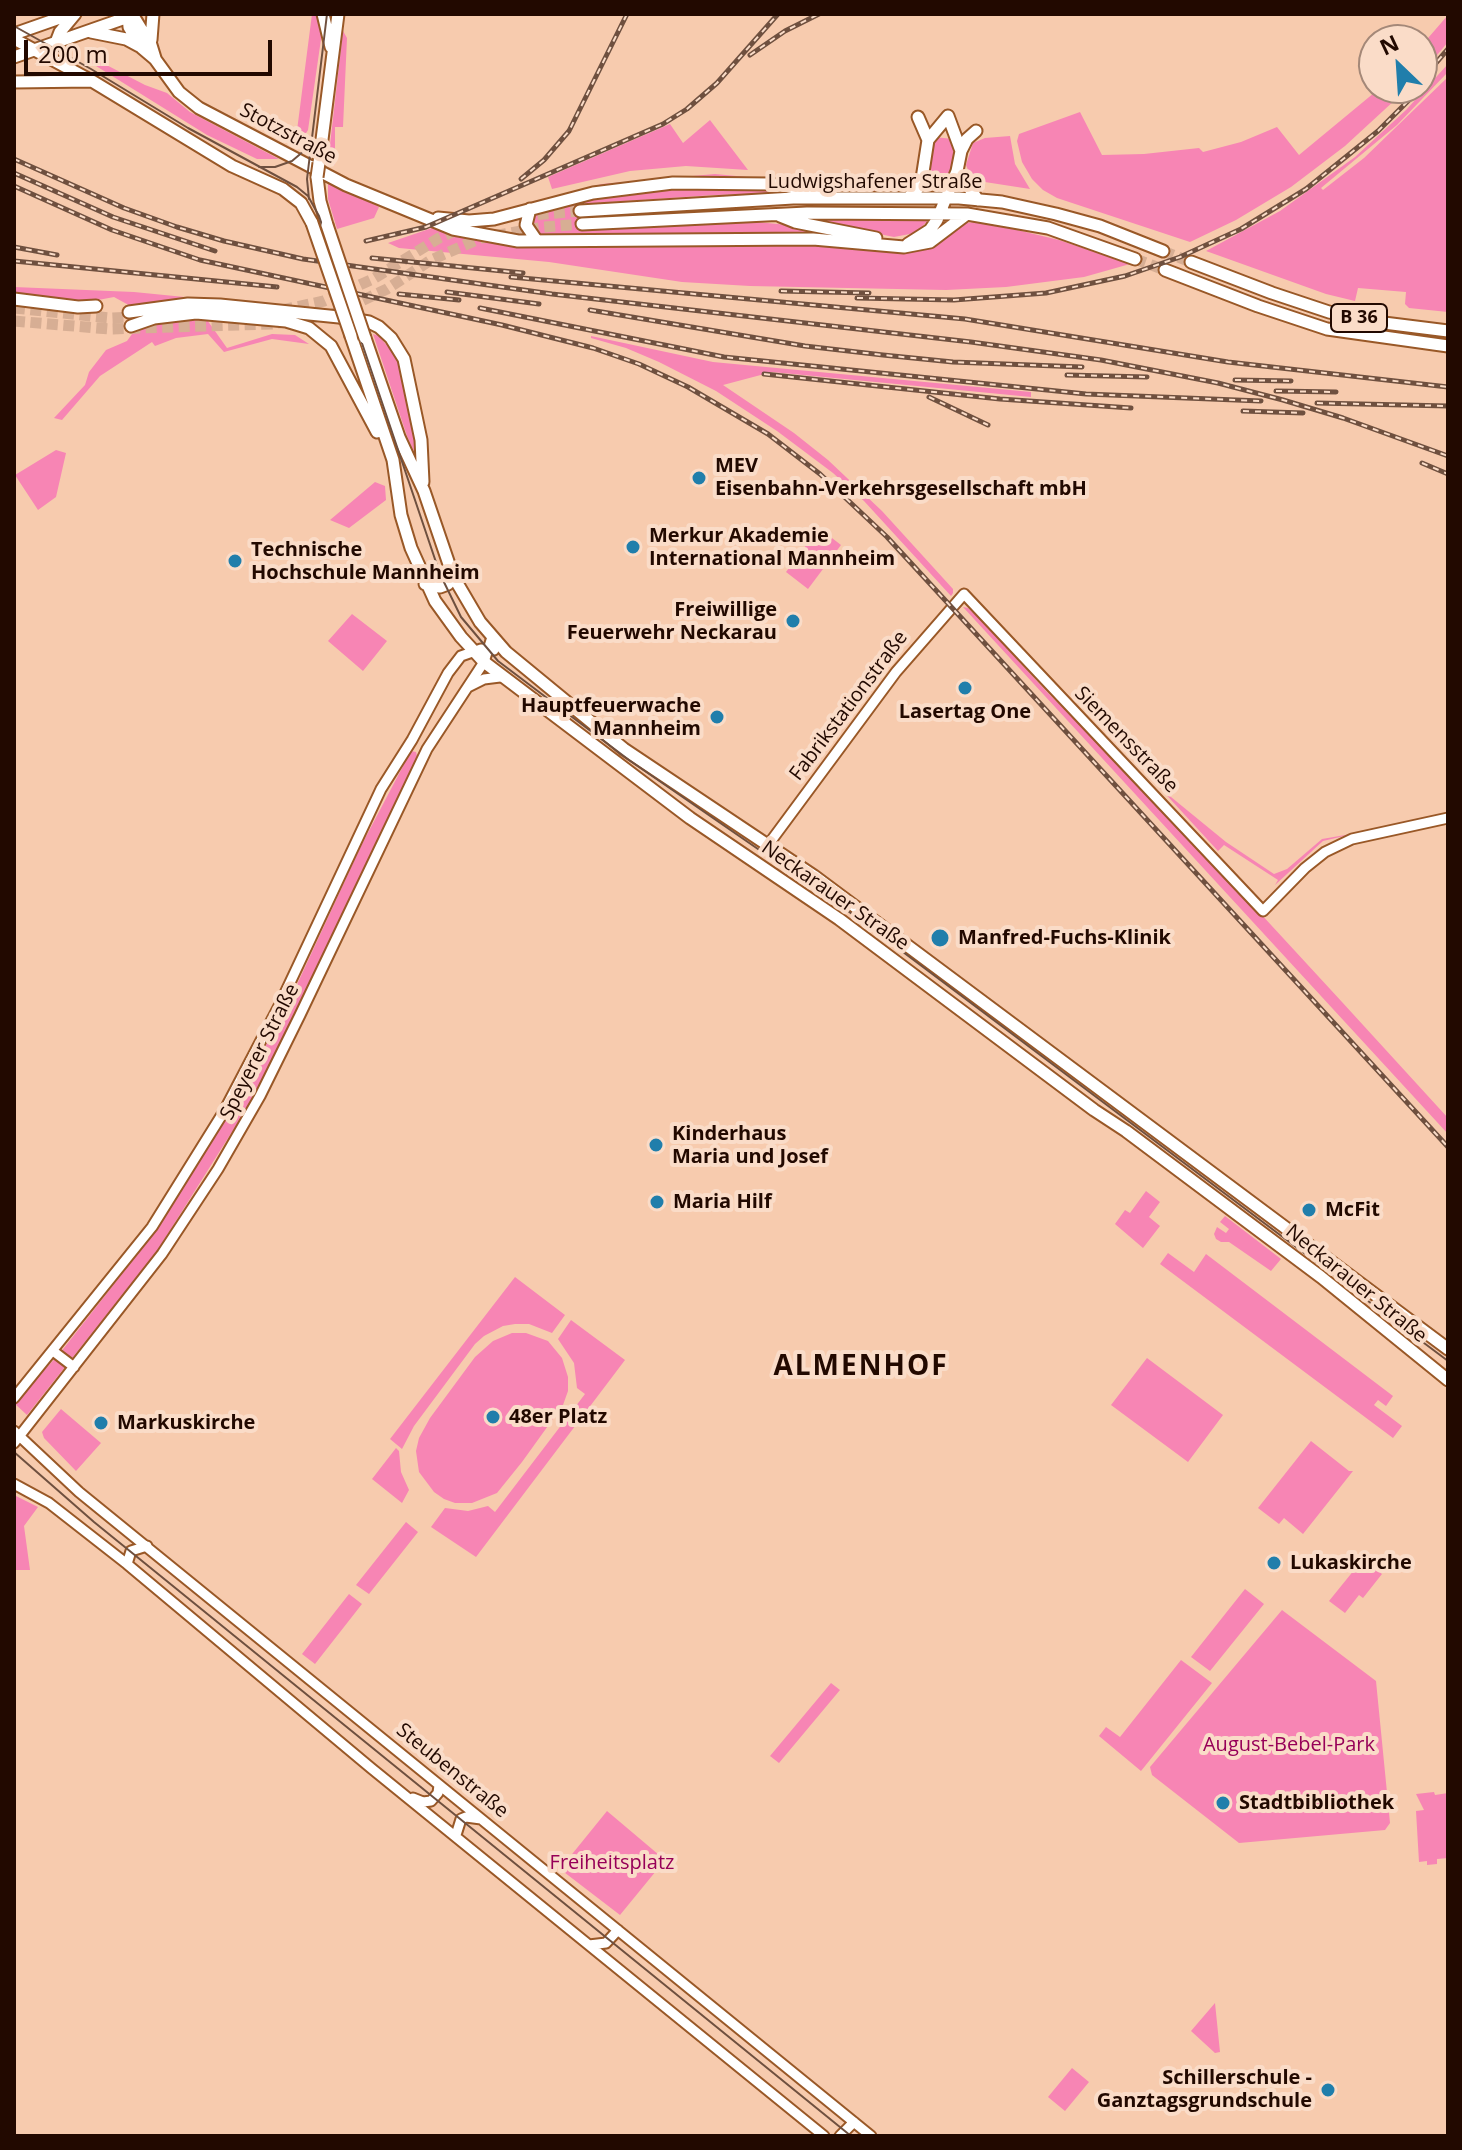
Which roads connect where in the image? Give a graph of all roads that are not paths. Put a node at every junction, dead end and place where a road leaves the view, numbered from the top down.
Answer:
1 (73, 14) edge
2 (153, 14) edge
3 (323, 14) edge
4 (338, 14) edge
5 (131, 15) edge
6 (90, 32) junction
7 (16, 33) edge
8 (56, 44) junction
9 (146, 46) junction
10 (34, 51) junction
11 (332, 55) junction
12 (14, 57) edge
13 (55, 61) junction
14 (92, 81) junction
15 (14, 82) edge
16 (918, 117) dead end
17 (976, 131) dead end
18 (928, 140) junction
19 (961, 151) junction
20 (957, 171) junction
21 (921, 185) junction
22 (827, 197) junction
23 (909, 197) junction
24 (930, 198) junction
25 (947, 198) junction
26 (978, 200) junction
27 (530, 209) junction
28 (580, 211) tunnel mouth
29 (940, 213) junction
30 (775, 214) junction
31 (967, 214) junction
32 (423, 216) junction
33 (582, 224) tunnel mouth
34 (916, 238) junction
35 (537, 241) junction
36 (904, 247) junction
37 (1163, 251) tunnel mouth
38 (1135, 259) tunnel mouth
39 (1191, 262) tunnel mouth
40 (1165, 270) tunnel mouth
41 (14, 299) edge
42 (96, 306) dead end
43 (129, 312) dead end
44 (131, 326) dead end
45 (1448, 331) edge
46 (1448, 346) edge
47 (424, 491) junction
48 (406, 535) junction
49 (453, 576) junction
50 (425, 584) junction
51 (964, 594) joint
52 (490, 643) junction
53 (467, 653) junction
54 (484, 662) junction
55 (500, 677) junction
56 (468, 687) junction
57 (1448, 818) edge
58 (768, 845) junction
59 (756, 863) junction
60 (1448, 1349) edge
61 (53, 1351) junction
62 (74, 1367) junction
63 (1446, 1377) edge
64 (14, 1398) edge
65 (16, 1436) edge
66 (14, 1484) edge
67 (147, 1546) junction
68 (127, 1564) junction
69 (439, 1785) junction
70 (406, 1796) junction
71 (484, 1820) junction
72 (456, 1835) junction
73 (618, 1930) junction
74 (589, 1945) junction
75 (854, 2122) junction
76 (827, 2136) edge
77 (840, 2136) edge
78 (871, 2136) edge

1 - 7 main road
1 - 8 main road
2 - 9 main road
3 - 11 main road
4 - 11 main road, Neckarauer Straße
5 - 6 main road
5 - 9 main road, Stotzstraße
6 - 8 main road
6 - 9 main road
7 - 10 main road
8 - 10 main road
8 - 13 main road
9 - 32 main road, Stotzstraße
10 - 12 main road
10 - 13 main road
11 - 47 main road, Neckarauer Straße, bridge
13 - 14 main road
14 - 15 main road
14 - 48 main road, Neckarauer Straße, bridge
16 - 18 main road
17 - 19 main road
18 - 19 main road
18 - 21 main road
19 - 20 main road
20 - 25 main road
20 - 26 main road
21 - 23 main road
21 - 24 main road
22 - 23 main road, Ludwigshafener Straße
22 - 27 main road
22 - 28 main road, Ludwigshafener Straße
23 - 24 main road, Ludwigshafener Straße
24 - 25 main road, Ludwigshafener Straße
24 - 29 main road
25 - 26 main road, Ludwigshafener Straße
25 - 29 main road
26 - 37 main road, Ludwigshafener Straße
27 - 32 main road
27 - 35 main road
29 - 30 main road, Ludwigshafener Straße
29 - 31 main road, Ludwigshafener Straße
29 - 34 main road
30 - 33 main road, Ludwigshafener Straße
30 - 34 main road
31 - 36 main road
31 - 38 main road, Ludwigshafener Straße
32 - 35 main road, Stotzstraße
34 - 36 main road
35 - 36 main road, Stotzstraße
39 - 45 main road, B 36
40 - 46 main road, B 36
41 - 42 main road
43 - 47 main road
44 - 48 main road
47 - 49 main road, Neckarauer Straße
48 - 50 main road, Neckarauer Straße
49 - 50 main road
49 - 52 main road, Neckarauer Straße
50 - 53 main road, Neckarauer Straße
51 - 57 street, Siemensstraße
51 - 58 street, Fabrikstationstraße
52 - 53 street
52 - 54 street, Speyerer Straße
52 - 58 main road, Neckarauer Straße
53 - 54 main road, Neckarauer Straße
53 - 61 street, Speyerer Straße
54 - 55 main road, Neckarauer Straße
54 - 56 street, Speyerer Straße
55 - 56 street
55 - 59 main road, Neckarauer Straße
56 - 62 street, Speyerer Straße
58 - 59 main road
58 - 60 main road, Neckarauer Straße
59 - 63 main road, Neckarauer Straße
61 - 62 street
61 - 64 street, Speyerer Straße
62 - 65 street, Speyerer Straße
65 - 67 street, Steubenstraße
66 - 68 street
67 - 68 street
67 - 69 street, Steubenstraße
68 - 70 street
69 - 70 street
69 - 71 street, Steubenstraße
70 - 72 street
71 - 72 street
71 - 73 street, Steubenstraße
72 - 74 street
73 - 74 street
73 - 75 street, Steubenstraße
74 - 76 street
75 - 77 street
75 - 78 street, Steubenstraße

